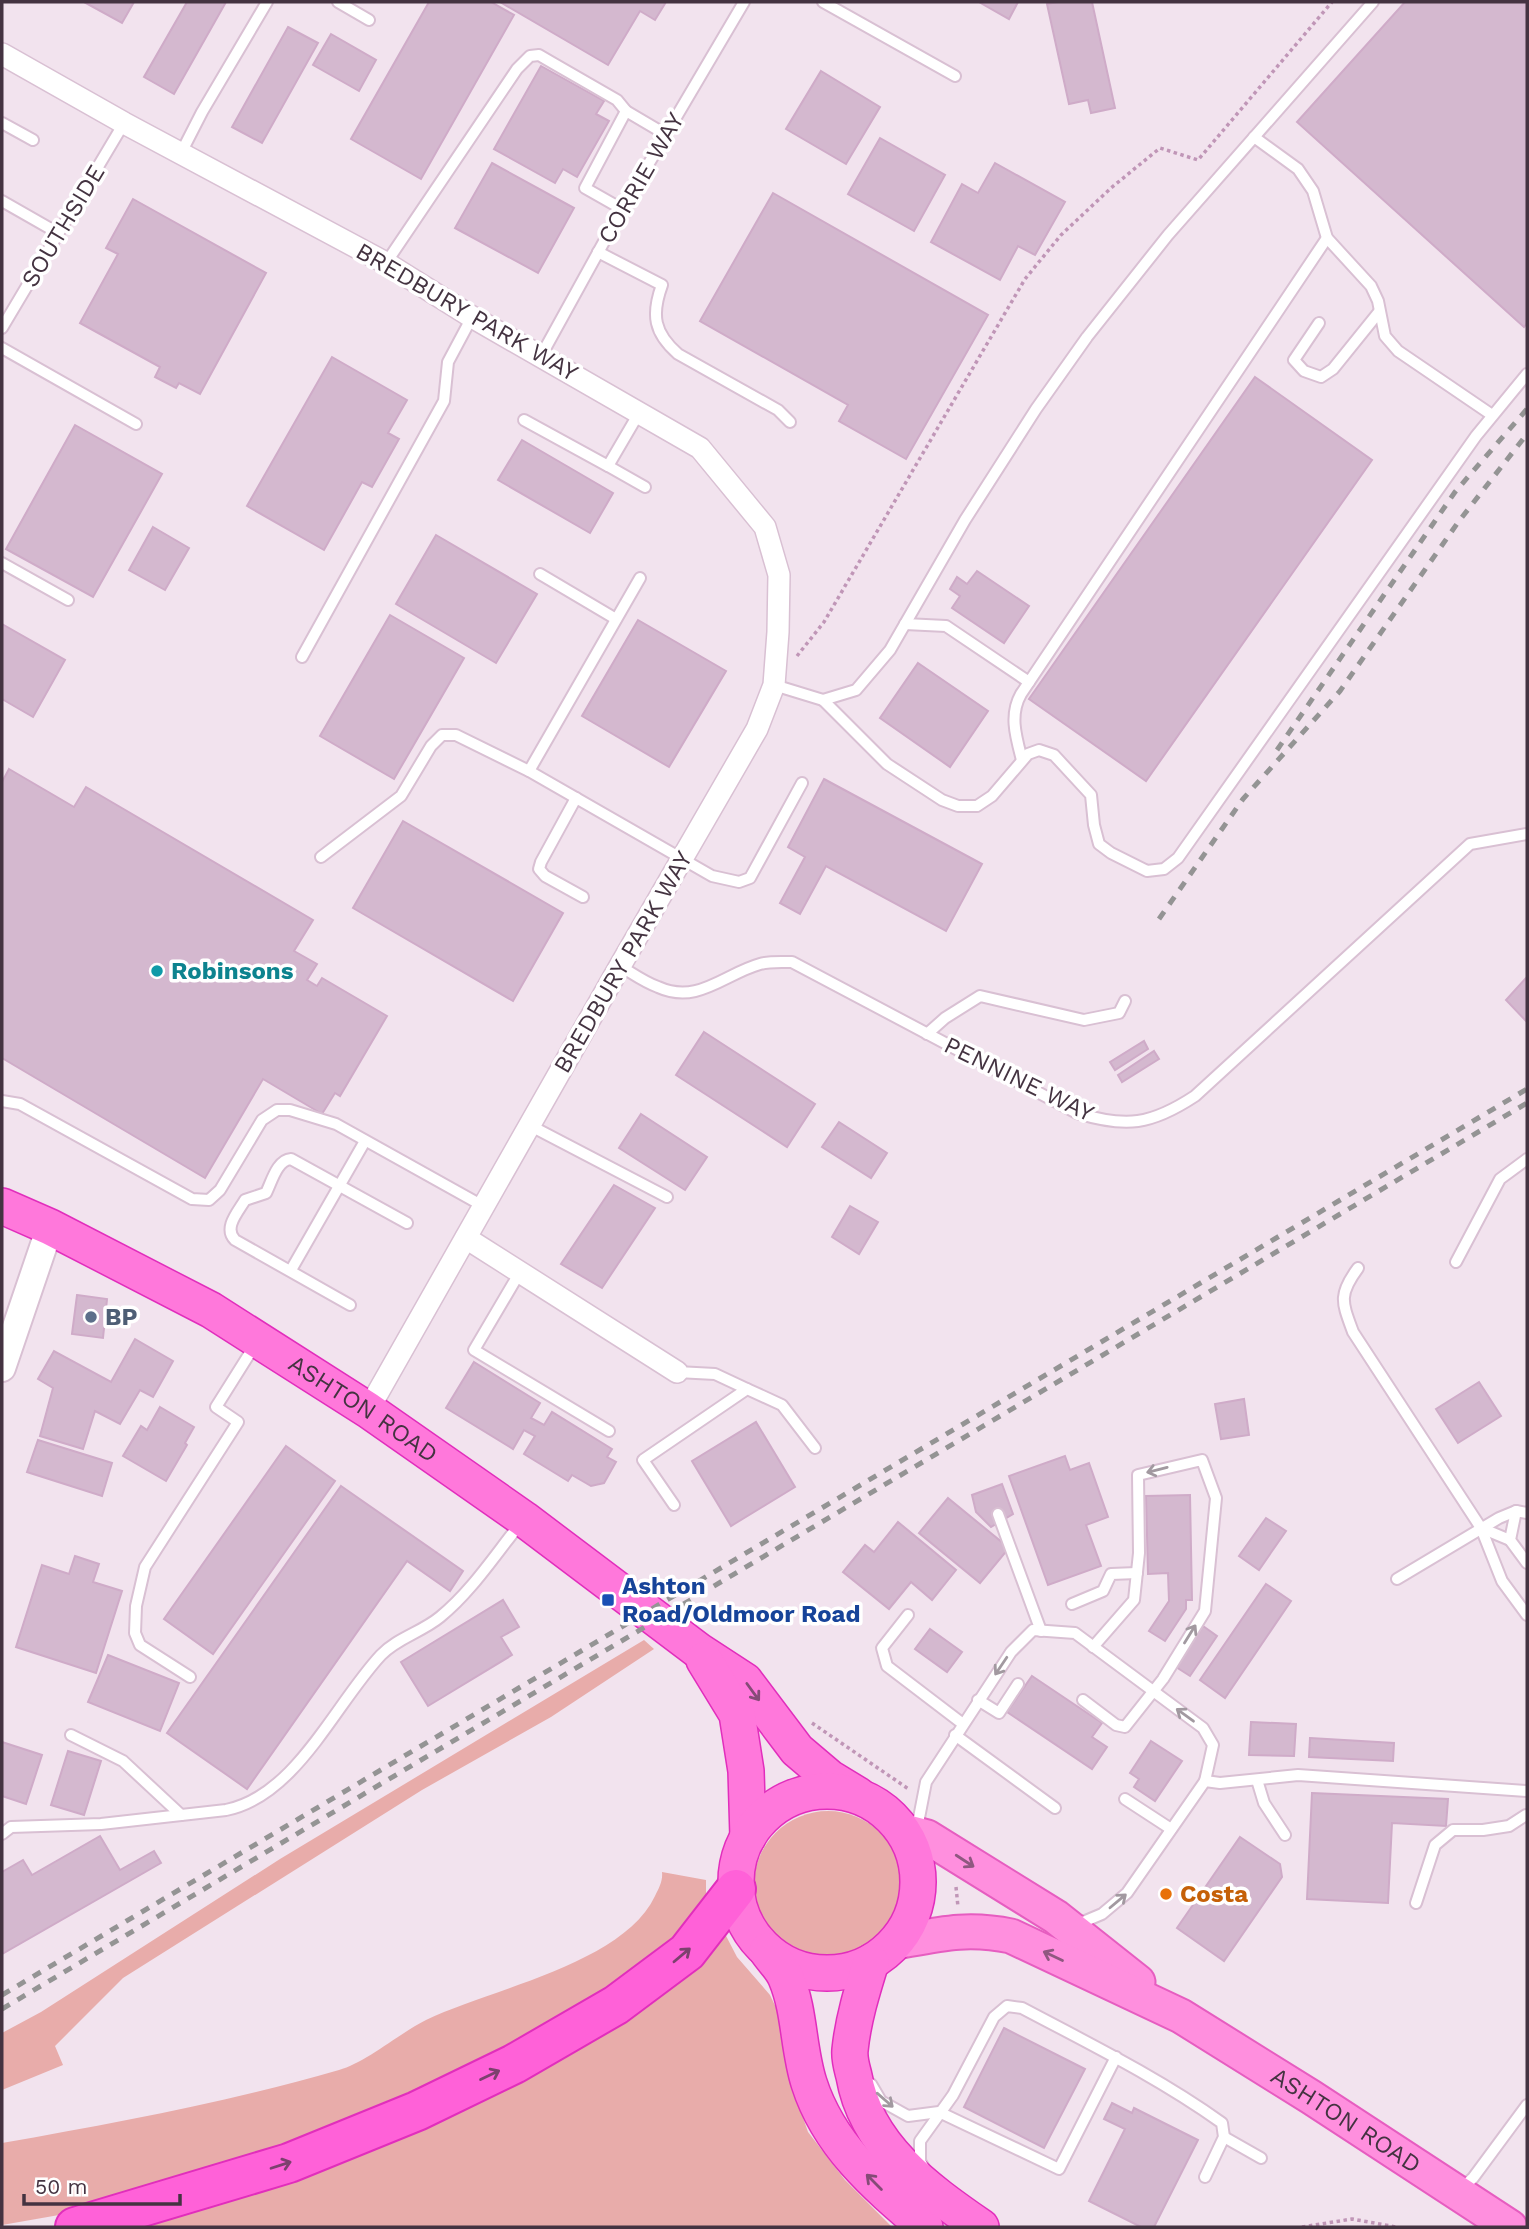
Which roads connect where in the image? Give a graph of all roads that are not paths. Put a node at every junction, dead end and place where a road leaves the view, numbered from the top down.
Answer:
1 (267, 2) edge
2 (338, 2) edge
3 (744, 2) edge
4 (823, 2) edge
5 (1373, 2) edge
6 (369, 20) dead end
7 (2, 54) edge
8 (956, 76) dead end
9 (626, 111) junction
10 (2, 123) edge
11 (124, 123) junction
12 (665, 134) junction
13 (1254, 137) junction
14 (33, 140) dead end
15 (181, 153) junction
16 (2, 201) edge
17 (622, 209) junction
18 (58, 233) junction
19 (1327, 238) junction
20 (598, 252) junction
21 (386, 263) junction
22 (1379, 312) junction
23 (472, 317) junction
24 (1318, 324) dead end
25 (2, 328) edge
26 (2, 348) edge
27 (541, 356) junction
28 (1527, 374) edge
29 (639, 413) junction
30 (1492, 415) junction
31 (524, 420) dead end
32 (790, 422) dead end
33 (136, 424) dead end
34 (608, 466) junction
35 (645, 487) dead end
36 (2, 563) edge
37 (540, 574) dead end
38 (640, 578) dead end
39 (68, 600) dead end
40 (616, 619) junction
41 (905, 624) junction
42 (302, 657) dead end
43 (1029, 682) junction
44 (774, 685) junction
45 (823, 700) junction
46 (1022, 760) junction
47 (529, 771) junction
48 (802, 783) dead end
49 (576, 798) junction
50 (1527, 834) edge
51 (321, 857) dead end
52 (681, 859) junction
53 (583, 897) dead end
54 (620, 966) junction
55 (1125, 1001) dead end
56 (928, 1034) junction
57 (2, 1101) edge
58 (529, 1125) junction
59 (365, 1141) junction
60 (1527, 1159) edge
61 (340, 1185) junction
62 (667, 1197) dead end
63 (2, 1206) edge
64 (482, 1206) junction
65 (407, 1223) dead end
66 (51, 1227) junction
67 (466, 1238) junction
68 (1457, 1262) dead end
69 (1358, 1268) dead end
70 (291, 1270) junction
71 (520, 1272) junction
72 (350, 1305) dead end
73 (258, 1339) junction
74 (2, 1368) edge
75 (677, 1372) joint
76 (747, 1389) junction
77 (368, 1410) junction
78 (609, 1430) dead end
79 (815, 1448) dead end
80 (674, 1505) dead end
81 (1522, 1512) edge
82 (998, 1514) dead end
83 (524, 1519) junction
84 (1481, 1528) junction
85 (1510, 1540) junction
86 (1527, 1563) edge
87 (1137, 1573) junction
88 (1397, 1579) dead end
89 (1072, 1604) dead end
90 (908, 1615) dead end
91 (1527, 1615) edge
92 (1041, 1631) junction
93 (1093, 1647) junction
94 (699, 1651) junction
95 (190, 1677) dead end
96 (1018, 1684) dead end
97 (1153, 1692) junction
98 (978, 1700) junction
99 (1083, 1700) dead end
100 (963, 1724) junction
101 (71, 1735) dead end
102 (955, 1735) junction
103 (1257, 1780) junction
104 (1205, 1781) junction
105 (1525, 1791) edge
106 (858, 1795) junction
107 (1125, 1799) dead end
108 (1055, 1808) dead end
109 (181, 1815) junction
110 (1527, 1815) edge
111 (5, 1828) edge
112 (1171, 1829) junction
113 (1285, 1835) dead end
114 (748, 1837) junction
115 (913, 1843) junction
116 (736, 1889) junction
117 (1416, 1903) dead end
118 (1056, 1917) junction
119 (765, 1949) junction
120 (884, 1952) junction
121 (1181, 2016) junction
122 (850, 2053) junction
123 (1116, 2057) junction
124 (1527, 2105) edge
125 (939, 2112) junction
126 (1224, 2137) junction
127 (1261, 2158) dead end
128 (1205, 2177) dead end
129 (1456, 2193) junction
130 (933, 2214) edge
131 (75, 2227) edge
132 (981, 2227) edge
133 (1510, 2227) edge

1 - 15 lane
2 - 6 lane
3 - 12 lane, CORRIE WAY
4 - 8 lane
5 - 13 lane
7 - 11 street, BREDBURY PARK WAY
9 - 12 lane
9 - 17 lane
9 - 21 lane
10 - 14 lane
11 - 15 street, BREDBURY PARK WAY
11 - 18 lane, SOUTHSIDE
12 - 17 lane, CORRIE WAY
13 - 19 lane
13 - 41 lane
15 - 21 street, BREDBURY PARK WAY
16 - 18 lane
17 - 20 lane, CORRIE WAY
18 - 25 lane, SOUTHSIDE
19 - 22 lane
19 - 43 lane
20 - 27 lane, CORRIE WAY
20 - 32 lane
21 - 23 street, BREDBURY PARK WAY
22 - 24 lane
22 - 30 lane
23 - 27 street, BREDBURY PARK WAY
23 - 42 lane
26 - 33 lane
27 - 29 street, BREDBURY PARK WAY
28 - 30 lane
29 - 34 lane
29 - 44 street, BREDBURY PARK WAY
30 - 46 lane
31 - 34 lane
34 - 35 lane
36 - 39 lane
37 - 40 lane
38 - 40 lane
40 - 47 lane
41 - 43 lane
41 - 45 lane
43 - 46 lane
44 - 45 lane
44 - 52 street, BREDBURY PARK WAY
45 - 46 lane
47 - 49 lane
47 - 51 lane
48 - 52 lane
49 - 52 lane
49 - 53 lane
50 - 56 lane, PENNINE WAY
52 - 54 street, BREDBURY PARK WAY
54 - 56 lane, PENNINE WAY
54 - 58 street, BREDBURY PARK WAY
55 - 56 lane
57 - 59 lane
58 - 62 lane
58 - 64 street, BREDBURY PARK WAY
59 - 61 lane
59 - 64 lane
60 - 68 lane
61 - 65 lane
61 - 70 lane
61 - 70 lane
63 - 66 highway, ASHTON ROAD
64 - 67 street, BREDBURY PARK WAY
66 - 73 highway, ASHTON ROAD
66 - 74 street
67 - 71 street
67 - 77 street, BREDBURY PARK WAY
69 - 84 lane
70 - 72 lane
71 - 75 street
71 - 78 lane
73 - 77 highway, ASHTON ROAD
73 - 95 lane
75 - 76 lane
76 - 79 lane
76 - 80 lane
77 - 83 highway, ASHTON ROAD
81 - 84 lane
81 - 85 lane
82 - 92 lane
83 - 94 highway, ASHTON ROAD
83 - 109 lane
84 - 85 lane
84 - 88 lane
84 - 91 lane
85 - 86 lane
87 - 89 lane
87 - 93 lane
97 -> 87 lane
90 - 100 lane
92 - 93 lane
92 -> 98 lane
93 - 97 lane
94 -> 106 highway, ASHTON ROAD
94 - 114 highway, ASHTON ROAD
96 - 98 lane
97 - 99 lane
104 -> 97 lane
98 - 100 lane
100 - 102 lane
101 - 109 lane
102 - 108 lane
102 - 115 lane
103 - 104 lane
103 - 105 lane
103 - 113 lane
104 - 112 lane
105 - 110 lane
106 - 114 highway
106 - 115 highway
107 - 112 lane
109 - 111 lane
110 - 117 lane
118 -> 112 lane
114 - 116 highway
115 -> 118 main road, ASHTON ROAD
115 - 120 highway
116 - 119 highway
131 -> 116 highway
118 - 121 main road, ASHTON ROAD
119 - 120 highway
130 -> 119 highway
121 -> 120 main road, ASHTON ROAD
120 - 122 highway
121 - 129 main road, ASHTON ROAD
122 -> 125 lane
122 - 130 highway
123 - 125 lane
123 - 125 lane
123 - 126 lane
124 - 129 lane
125 - 130 lane
126 - 127 lane
126 - 128 lane
129 - 133 main road, ASHTON ROAD
130 - 132 highway

